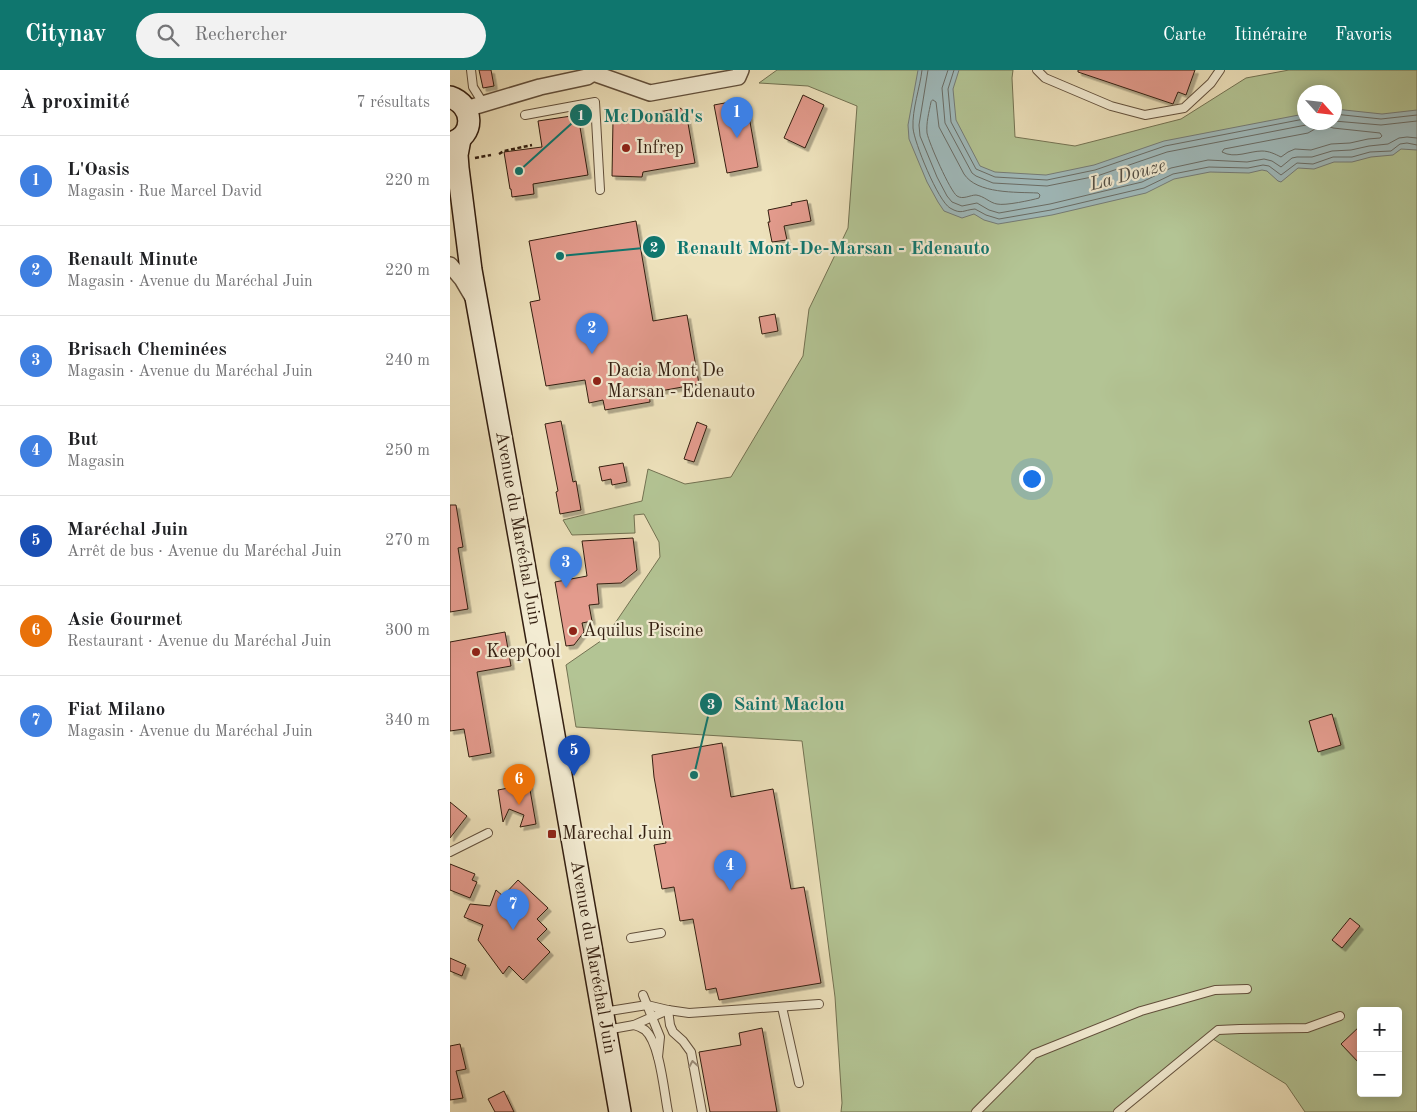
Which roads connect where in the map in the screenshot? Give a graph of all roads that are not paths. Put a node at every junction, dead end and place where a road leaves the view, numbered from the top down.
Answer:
1 (470, 70) edge
2 (741, 70) edge
3 (1037, 70) edge
4 (1220, 70) edge
5 (589, 72) edge
6 (461, 100) edge
7 (525, 115) dead end
8 (455, 141) edge
9 (450, 187) edge
10 (600, 190) dead end
11 (450, 265) edge
12 (471, 270) junction
13 (478, 304) junction
14 (488, 833) dead end
15 (450, 852) edge
16 (661, 933) dead end
17 (631, 938) dead end
18 (1247, 990) dead end
19 (643, 995) dead end
20 (819, 1004) dead end
21 (647, 1005) junction
22 (782, 1007) junction
23 (668, 1010) junction
24 (1340, 1016) dead end
25 (652, 1018) junction
26 (604, 1021) junction
27 (634, 1025) junction
28 (658, 1057) junction
29 (800, 1083) dead end
30 (620, 1112) edge
31 (668, 1112) edge
32 (702, 1112) edge
33 (976, 1112) edge
34 (1118, 1112) edge

1 - 6 lane
2 - 5 street
3 - 4 lane
5 - 6 street
6 - 8 main road, Avenue du Maréchal Juin
7 - 10 lane
8 - 12 main road, Avenue du Maréchal Juin
9 - 12 main road, Avenue du Maréchal Juin
11 - 13 street
12 - 13 main road, Avenue du Maréchal Juin
13 - 26 main road, Avenue du Maréchal Juin
14 - 15 lane
16 - 17 lane
18 - 33 lane
19 - 21 lane
20 - 22 lane
21 - 23 lane
21 - 25 lane
21 - 26 lane
22 - 23 lane
22 - 29 lane
23 - 25 lane
32 -> 23 lane
24 - 34 lane
25 - 27 lane
25 - 28 lane
26 - 27 lane
26 - 30 main road, Avenue du Maréchal Juin
27 - 28 lane
28 - 31 lane

